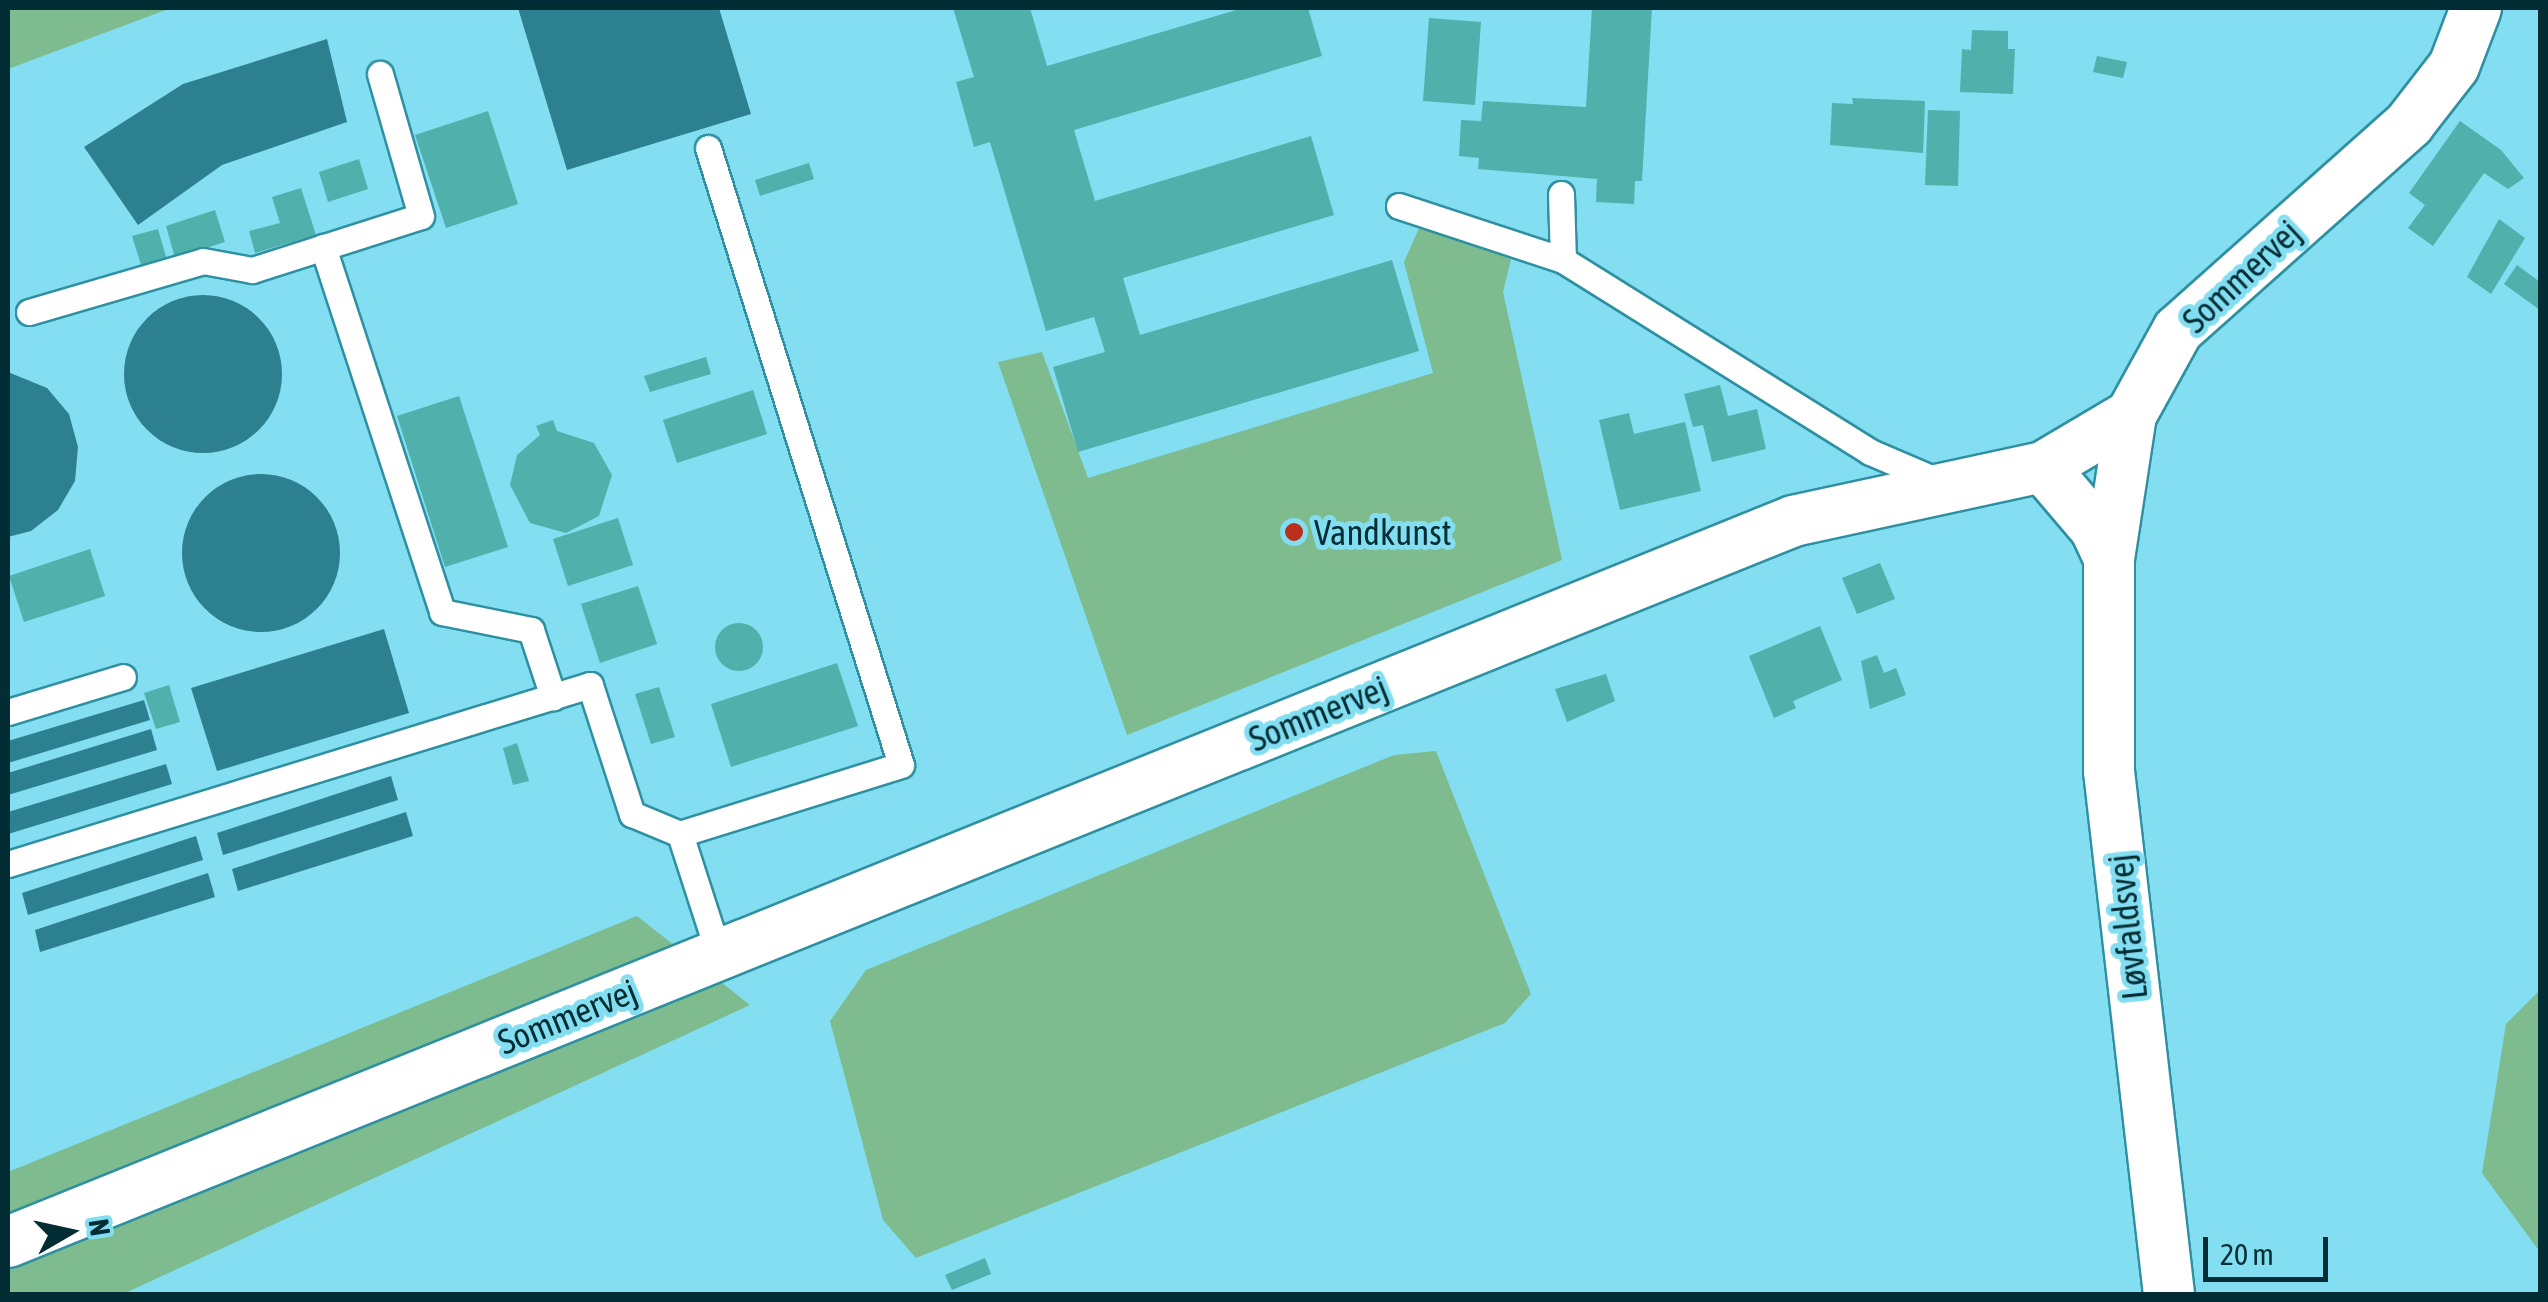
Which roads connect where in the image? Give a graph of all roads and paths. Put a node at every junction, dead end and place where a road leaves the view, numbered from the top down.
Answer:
1 (2476, 8) edge
2 (380, 74) dead end
3 (708, 148) dead end
4 (1561, 194) dead end
5 (1399, 206) dead end
6 (323, 248) junction
7 (1563, 260) junction
8 (28, 312) dead end
9 (2131, 414) junction
10 (2042, 467) junction
11 (1945, 484) junction
12 (2109, 558) junction
13 (124, 677) dead end
14 (554, 697) junction
15 (8, 712) edge
16 (680, 834) junction
17 (8, 864) edge
18 (719, 955) junction
19 (8, 1242) edge
20 (2169, 1294) edge

1 - 9 street, Sommervej
2 - 6 lane
3 - 16 lane
4 - 7 lane
5 - 7 lane
6 - 8 lane
6 - 14 lane
7 - 11 lane
9 - 10 street, Sommervej
9 - 12 street, Løvfaldsvej
10 - 11 street, Sommervej
10 - 12 street, Løvfaldsvej
11 - 18 street, Sommervej
12 - 20 street, Løvfaldsvej
13 - 15 lane
14 - 16 lane
14 - 17 lane
16 - 18 lane
18 - 19 street, Sommervej

